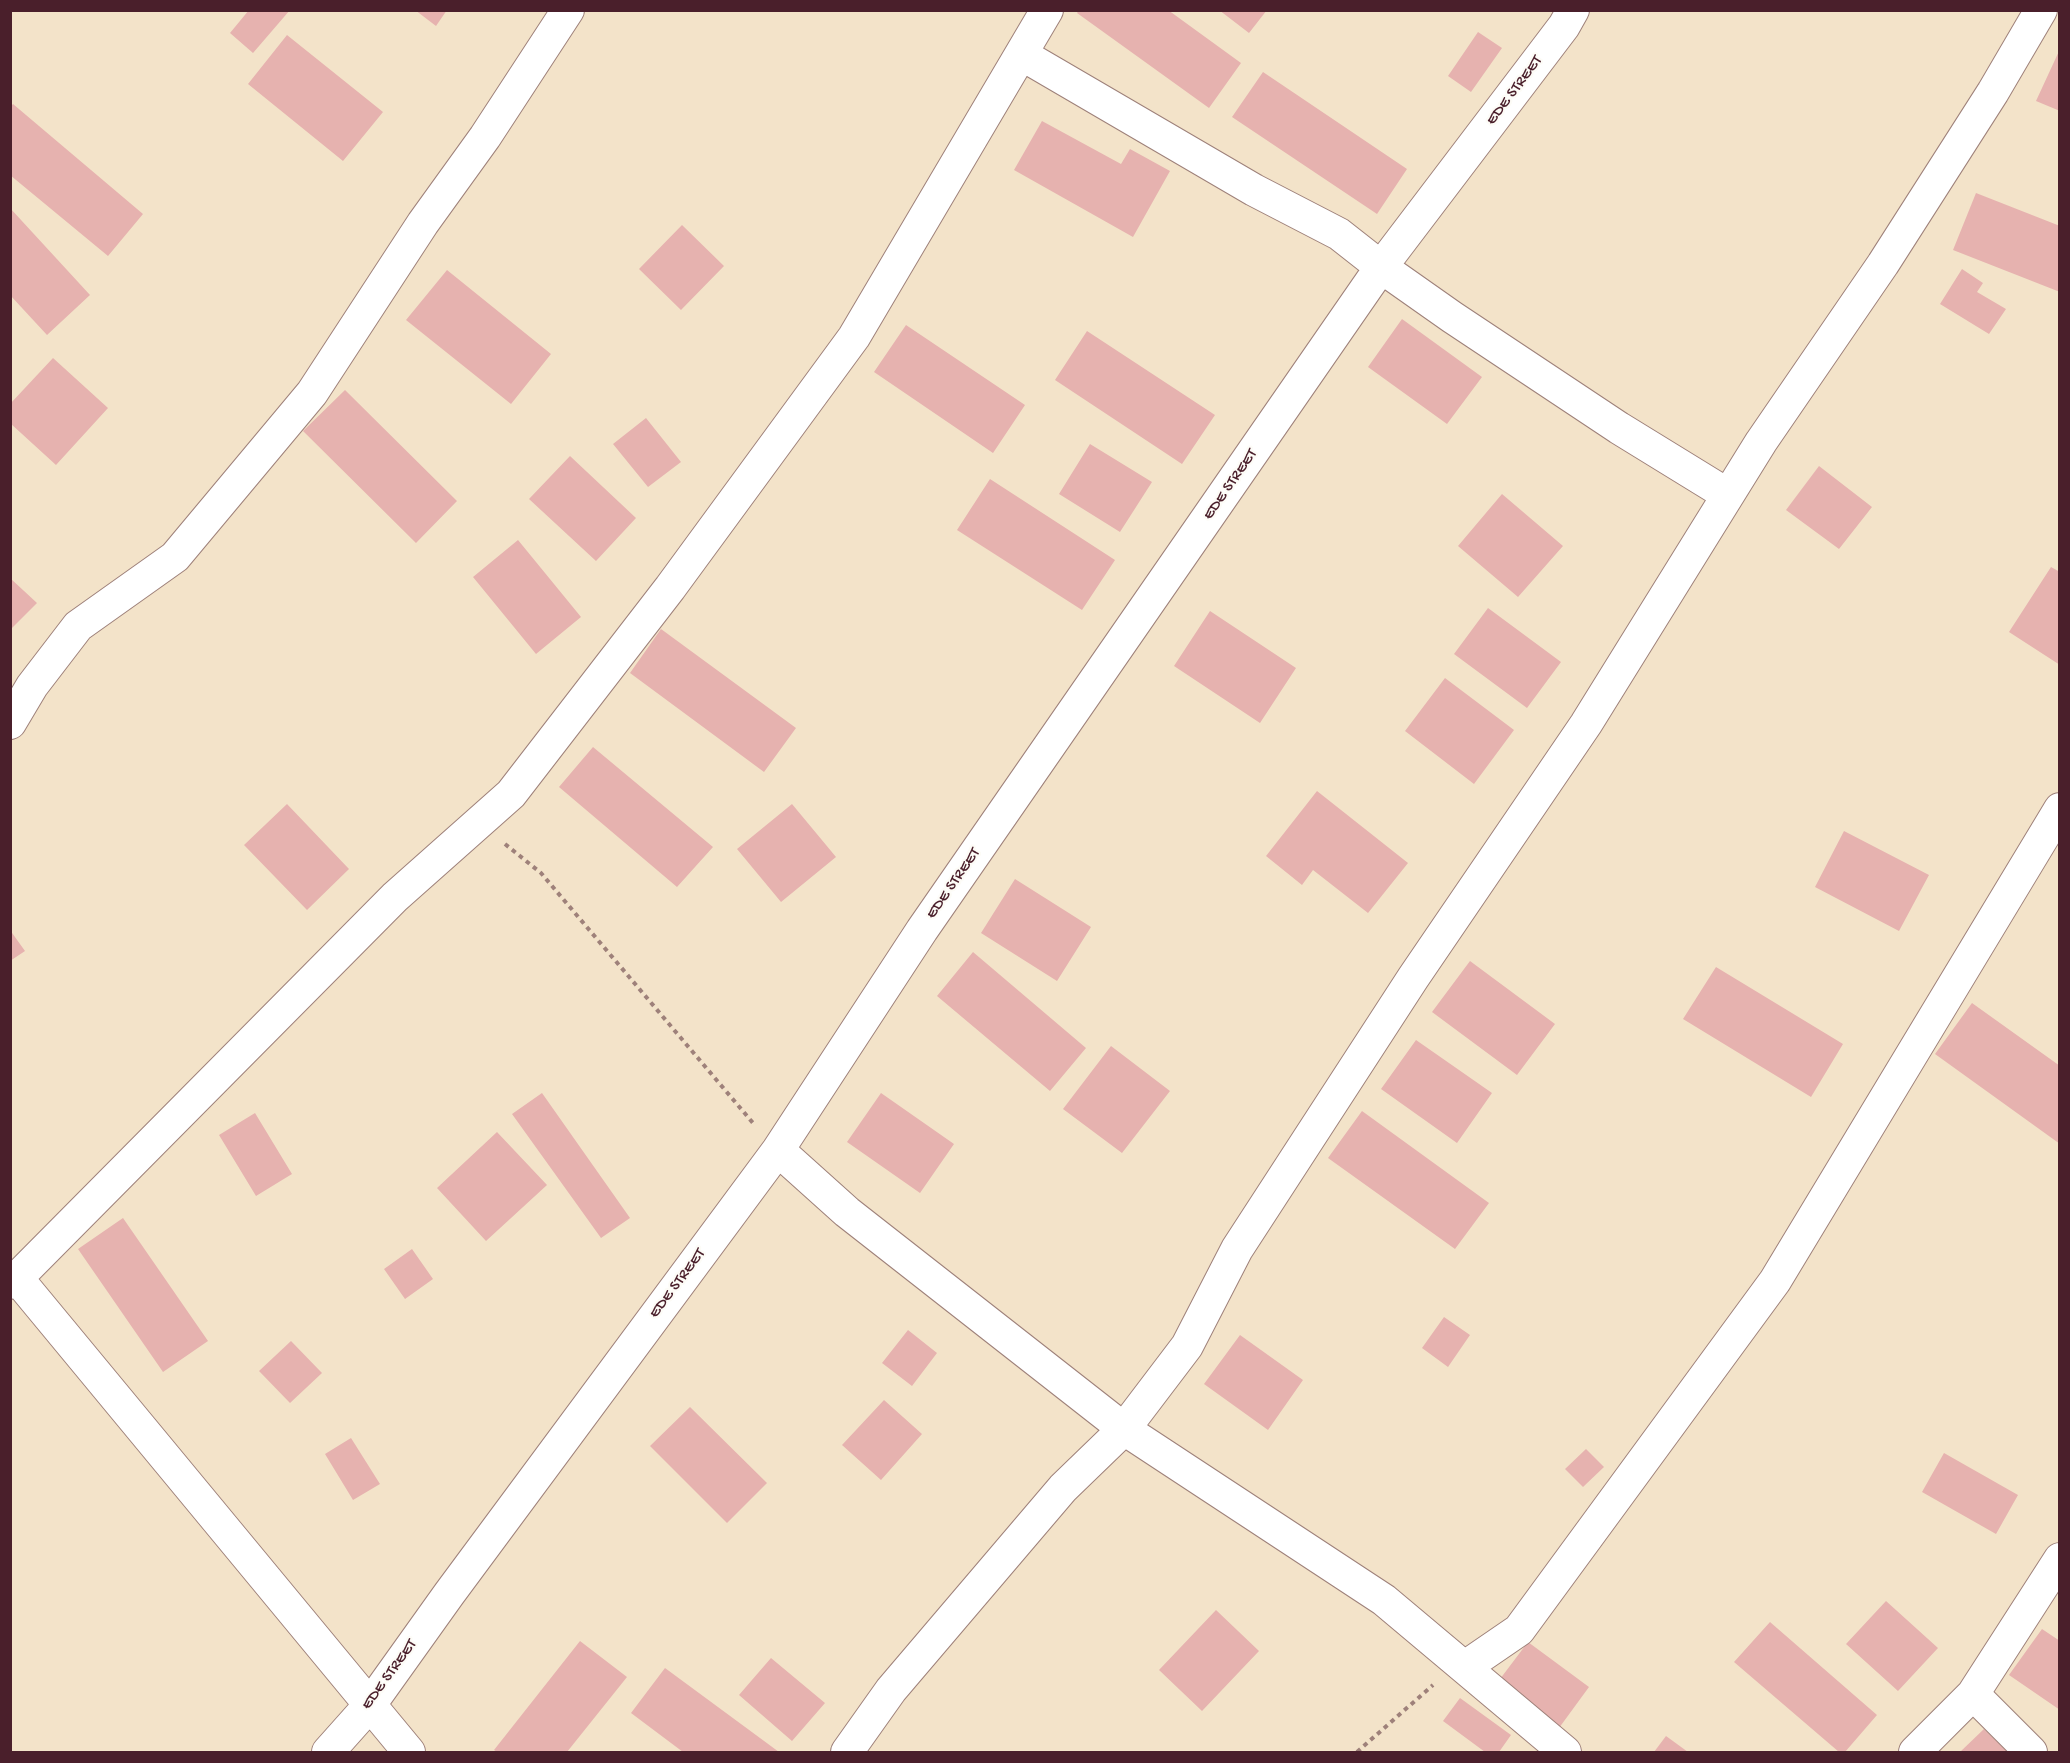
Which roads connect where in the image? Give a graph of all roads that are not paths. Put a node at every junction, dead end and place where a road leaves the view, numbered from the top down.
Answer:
1 (568, 10) edge
2 (1047, 10) edge
3 (1573, 10) edge
4 (2041, 10) edge
5 (1022, 54) junction
6 (1381, 267) junction
7 (1728, 495) junction
8 (10, 723) edge
9 (2060, 809) edge
10 (778, 1150) junction
11 (14, 1280) edge
12 (1124, 1429) junction
13 (2060, 1559) edge
14 (1465, 1667) junction
15 (1973, 1694) junction
16 (369, 1706) junction
17 (328, 1752) edge
18 (409, 1752) edge
19 (847, 1752) edge
20 (1565, 1752) edge
21 (1915, 1752) edge
22 (2031, 1752) edge

1 - 8 street
2 - 5 street
3 - 6 street, EDE STREET
4 - 7 street
5 - 6 street
5 - 11 street
6 - 7 street
6 - 10 street, EDE STREET
7 - 12 street
9 - 14 street
10 - 12 street
10 - 16 street, EDE STREET
11 - 16 street
12 - 14 street
12 - 19 street
13 - 15 street
14 - 20 street
15 - 21 street
15 - 22 street
16 - 17 street, EDE STREET
16 - 18 street

